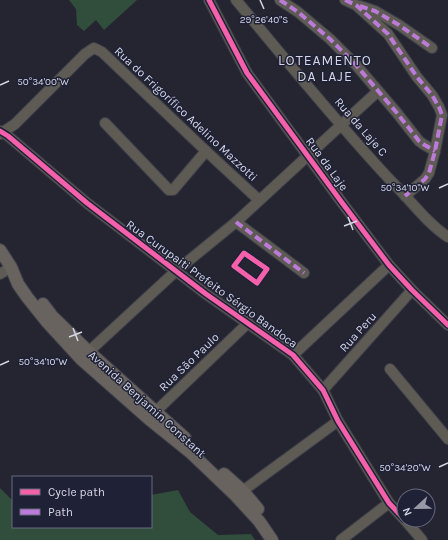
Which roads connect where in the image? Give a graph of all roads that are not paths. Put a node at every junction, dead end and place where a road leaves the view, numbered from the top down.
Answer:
1 (209, 0) edge
2 (236, 0) edge
3 (280, 0) edge
4 (345, 0) edge
5 (356, 5) junction
6 (432, 48) dead end
7 (378, 91) junction
8 (105, 123) dead end
9 (341, 125) junction
10 (1, 133) edge
11 (206, 151) junction
12 (435, 151) junction
13 (308, 155) junction
14 (406, 196) junction
15 (259, 200) junction
16 (236, 222) junction
17 (448, 237) edge
18 (0, 250) edge
19 (389, 265) junction
20 (11, 268) junction
21 (176, 270) junction
22 (304, 273) dead end
23 (0, 274) edge
24 (412, 290) junction
25 (248, 323) junction
26 (448, 324) edge
27 (85, 355) junction
28 (293, 355) junction
29 (390, 369) dead end
30 (323, 390) junction
31 (152, 415) junction
32 (338, 421) junction
33 (448, 439) edge
34 (239, 494) junction
35 (389, 503) junction
36 (396, 511) edge
37 (411, 528) edge
38 (272, 540) edge
39 (282, 540) edge
40 (341, 540) edge
41 (422, 540) edge

1 - 13 street, Rua da Laje
2 - 9 street, Rua da Laje C
3 - 7 street
4 - 5 street
5 - 6 street
5 - 12 street
7 - 9 street
7 - 12 street
8 - 11 street
9 - 13 street
9 - 14 street, Rua da Laje C
10 - 11 street, Rua do Frigorífico Adelino Mazzotti
10 - 21 street, Rua Curupaiti Prefeito Sérgio Bandoca
11 - 15 street, Rua do Frigorífico Adelino Mazzotti
12 - 14 street
13 - 15 street
13 - 19 street, Rua da Laje
14 - 17 street, Rua da Laje C
15 - 16 street
16 - 21 street
16 - 22 street
18 - 20 main road, Avenida Benjamin Constant
19 - 24 street, Rua da Laje
19 - 28 street
20 - 23 street
20 - 27 main road, Avenida Benjamin Constant
21 - 25 street, Rua Curupaiti Prefeito Sérgio Bandoca
21 - 27 street
24 - 26 street, Rua da Laje
24 - 30 street, Rua Peru
25 - 28 street, Rua Curupaiti Prefeito Sérgio Bandoca
25 - 31 street, Rua São Paulo
27 - 31 main road, Avenida Benjamin Constant
28 - 30 street, Rua Curupaiti Prefeito Sérgio Bandoca
29 - 33 street
30 - 32 street, Rua Curupaiti Prefeito Sérgio Bandoca
31 - 34 main road, Avenida Benjamin Constant
32 - 34 street
32 - 35 street, Rua Curupaiti Prefeito Sérgio Bandoca
34 - 38 main road, Avenida Benjamin Constant
34 - 39 main road, Avenida Benjamin Constant
35 - 36 street, Rua Curupaiti Prefeito Sérgio Bandoca
35 - 40 street
37 - 41 street, Rua Curupaiti Prefeito Sérgio Bandoca

